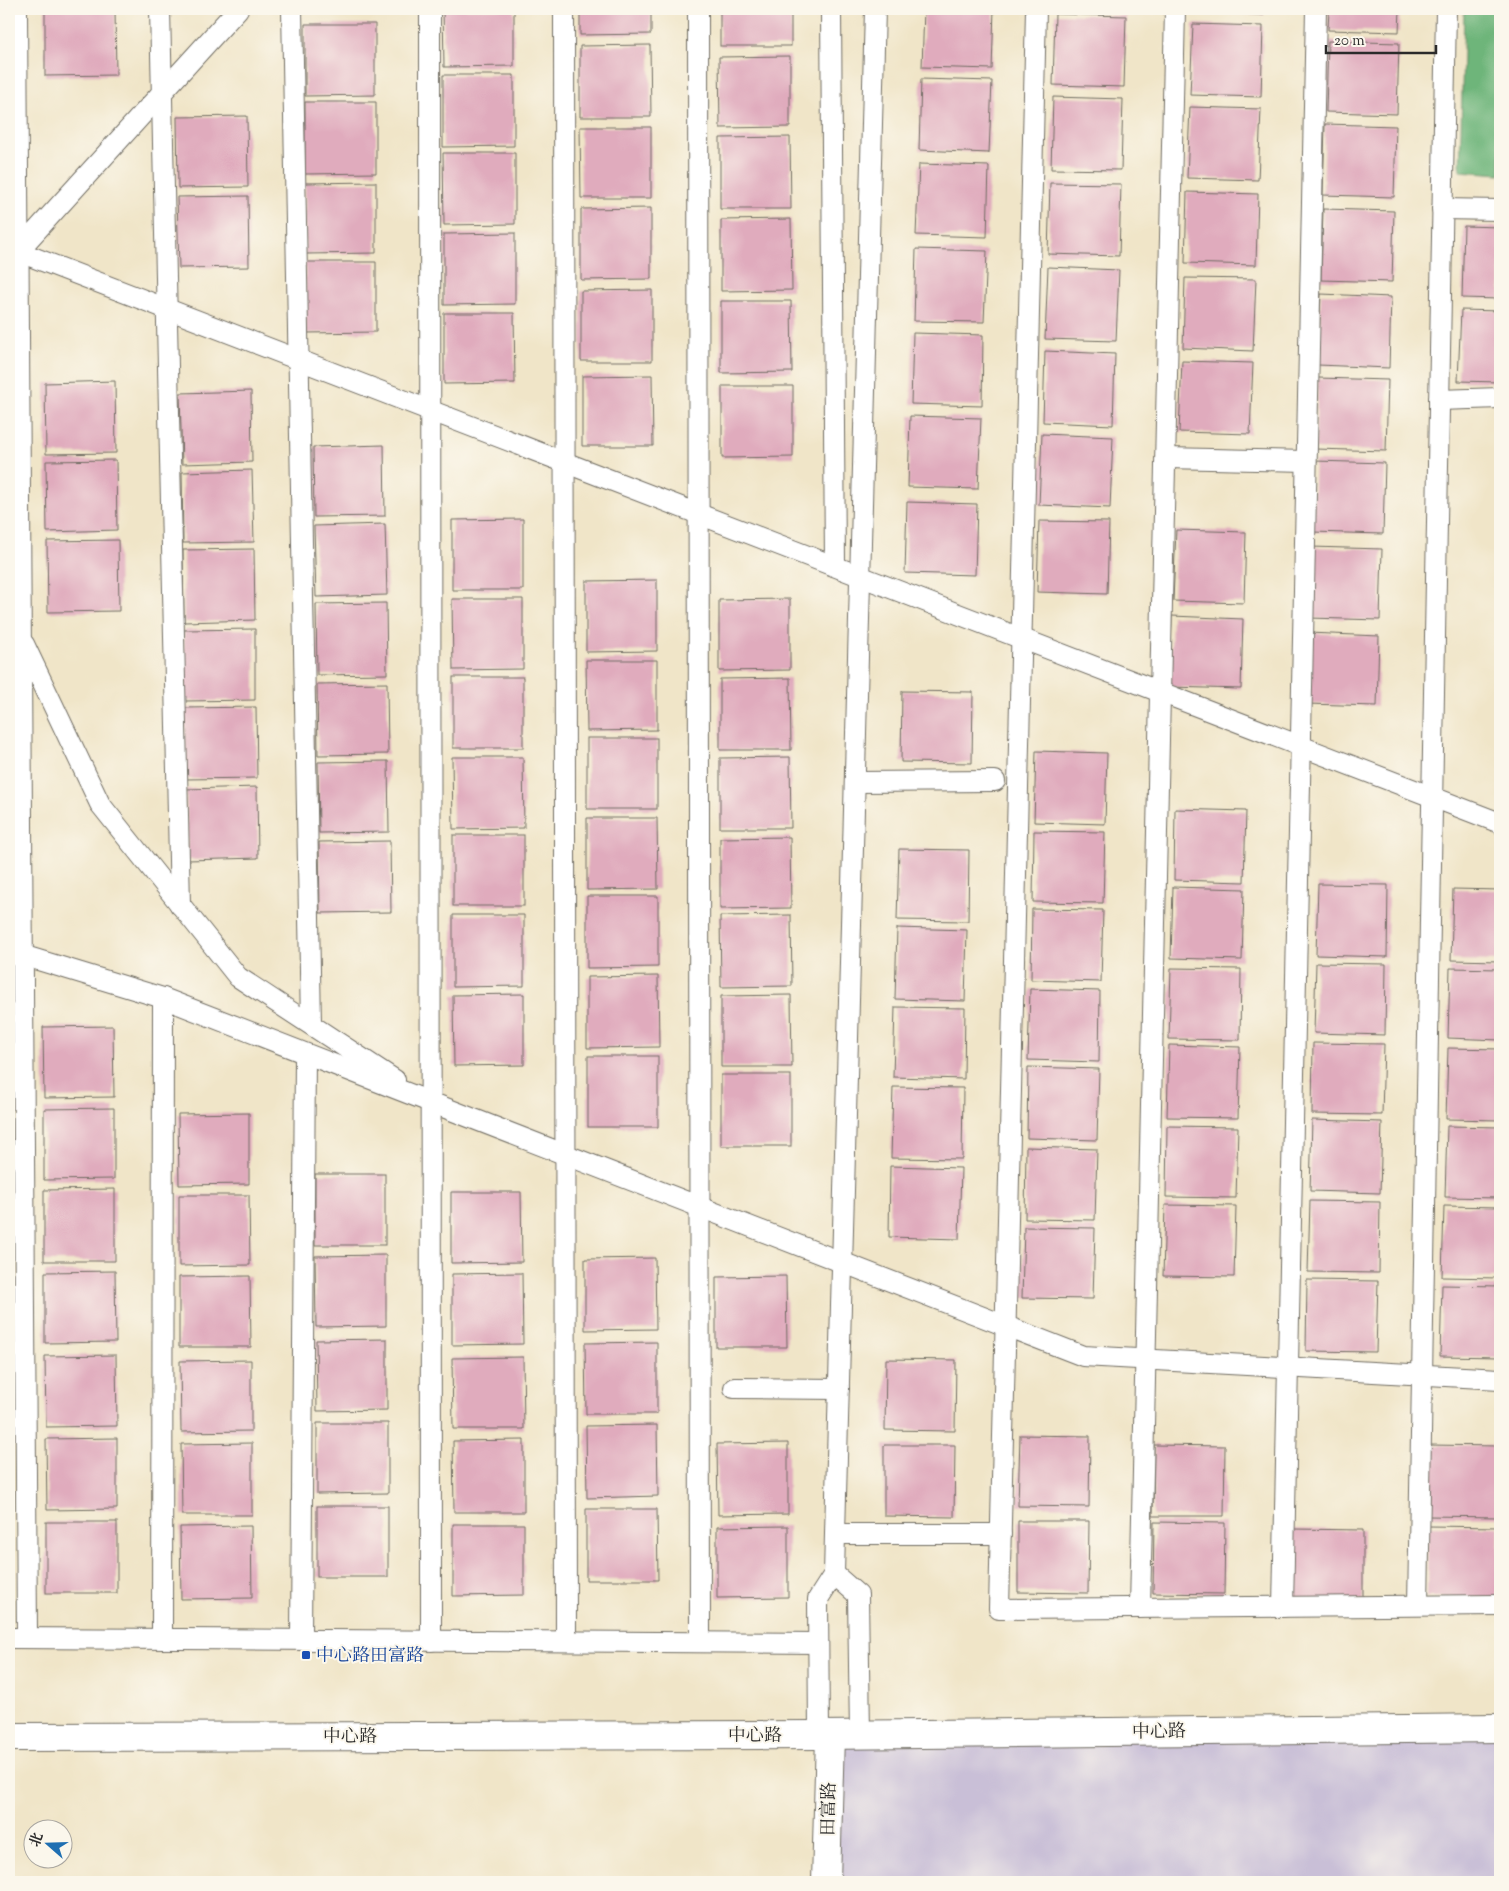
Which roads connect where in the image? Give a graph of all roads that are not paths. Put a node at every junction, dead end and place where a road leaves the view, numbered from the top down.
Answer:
1 (17, 9) edge
2 (160, 9) edge
3 (238, 9) edge
4 (292, 9) edge
5 (430, 9) edge
6 (564, 9) edge
7 (698, 9) edge
8 (831, 9) edge
9 (875, 9) edge
10 (1036, 9) edge
11 (1175, 9) edge
12 (1316, 9) edge
13 (1446, 9) edge
14 (161, 94) junction
15 (1442, 209) junction
16 (1500, 210) edge
17 (14, 249) edge
18 (166, 308) junction
19 (298, 359) junction
20 (1500, 398) edge
21 (1439, 400) junction
22 (430, 410) junction
23 (1166, 458) junction
24 (1306, 461) junction
25 (564, 462) junction
26 (698, 514) junction
27 (835, 566) junction
28 (860, 576) junction
29 (21, 638) junction
30 (1022, 638) junction
31 (1160, 692) junction
32 (1301, 746) junction
33 (995, 780) dead end
34 (855, 782) junction
35 (1432, 796) junction
36 (1500, 823) edge
37 (180, 905) junction
38 (16, 953) edge
39 (162, 998) junction
40 (311, 1024) junction
41 (305, 1054) junction
42 (431, 1103) junction
43 (565, 1155) junction
44 (699, 1207) junction
45 (842, 1262) junction
46 (1006, 1327) junction
47 (1145, 1360) junction
48 (1288, 1367) junction
49 (1421, 1374) junction
50 (1500, 1379) edge
51 (734, 1388) dead end
52 (839, 1389) junction
53 (835, 1534) junction
54 (1000, 1534) junction
55 (834, 1574) junction
56 (1500, 1605) edge
57 (1418, 1606) junction
58 (1283, 1607) junction
59 (1140, 1608) junction
60 (18, 1638) edge
61 (162, 1639) junction
62 (302, 1640) junction
63 (431, 1641) junction
64 (566, 1641) junction
65 (700, 1642) junction
66 (818, 1643) junction
67 (1500, 1728) edge
68 (860, 1734) junction
69 (824, 1735) junction
70 (9, 1737) edge
71 (826, 1882) edge

1 - 17 lane
2 - 14 lane
3 - 14 lane
4 - 19 lane
5 - 22 lane
6 - 25 lane
7 - 26 lane
8 - 27 lane
9 - 28 lane
10 - 30 lane
11 - 23 lane
12 - 24 lane
13 - 15 lane
14 - 17 lane
14 - 18 lane
15 - 16 lane
15 - 21 lane
17 - 18 lane
17 - 29 lane
18 - 19 lane
18 - 37 lane
19 - 22 lane
19 - 40 lane
20 - 21 lane
21 - 35 lane
22 - 25 lane
22 - 42 lane
23 - 24 lane
23 - 31 lane
24 - 32 lane
25 - 26 lane
25 - 43 lane
26 - 27 lane
26 - 44 lane
27 - 28 lane
28 - 30 lane
28 - 34 lane
29 - 37 lane
29 - 38 lane
30 - 31 lane
30 - 46 lane
31 - 32 lane
31 - 47 lane
32 - 35 lane
32 - 48 lane
33 - 34 lane
34 - 45 lane
35 - 36 lane
35 - 49 lane
37 - 40 lane
38 - 39 lane
38 - 60 lane
39 - 41 lane
39 - 61 lane
40 - 42 lane
41 - 42 lane
41 - 62 lane
42 - 43 lane
42 - 63 lane
43 - 44 lane
43 - 64 lane
44 - 45 lane
44 - 65 lane
45 - 46 lane
45 - 52 lane
46 - 47 lane
46 - 54 lane
47 - 48 lane
47 - 59 lane
48 - 49 lane
48 - 58 lane
49 - 50 lane
49 - 57 lane
51 - 52 lane
52 - 53 lane
53 - 54 lane
53 - 55 lane
54 - 59 lane
55 - 66 lane
55 - 68 lane
56 - 57 lane
57 - 58 lane
58 - 59 lane
60 - 61 lane
61 - 62 lane
62 - 63 lane
63 - 64 lane
64 - 65 lane
65 - 66 lane
66 - 69 lane
67 - 68 street, 中心路
68 - 69 street, 中心路
69 - 70 street, 中心路
69 - 71 street, 田富路

